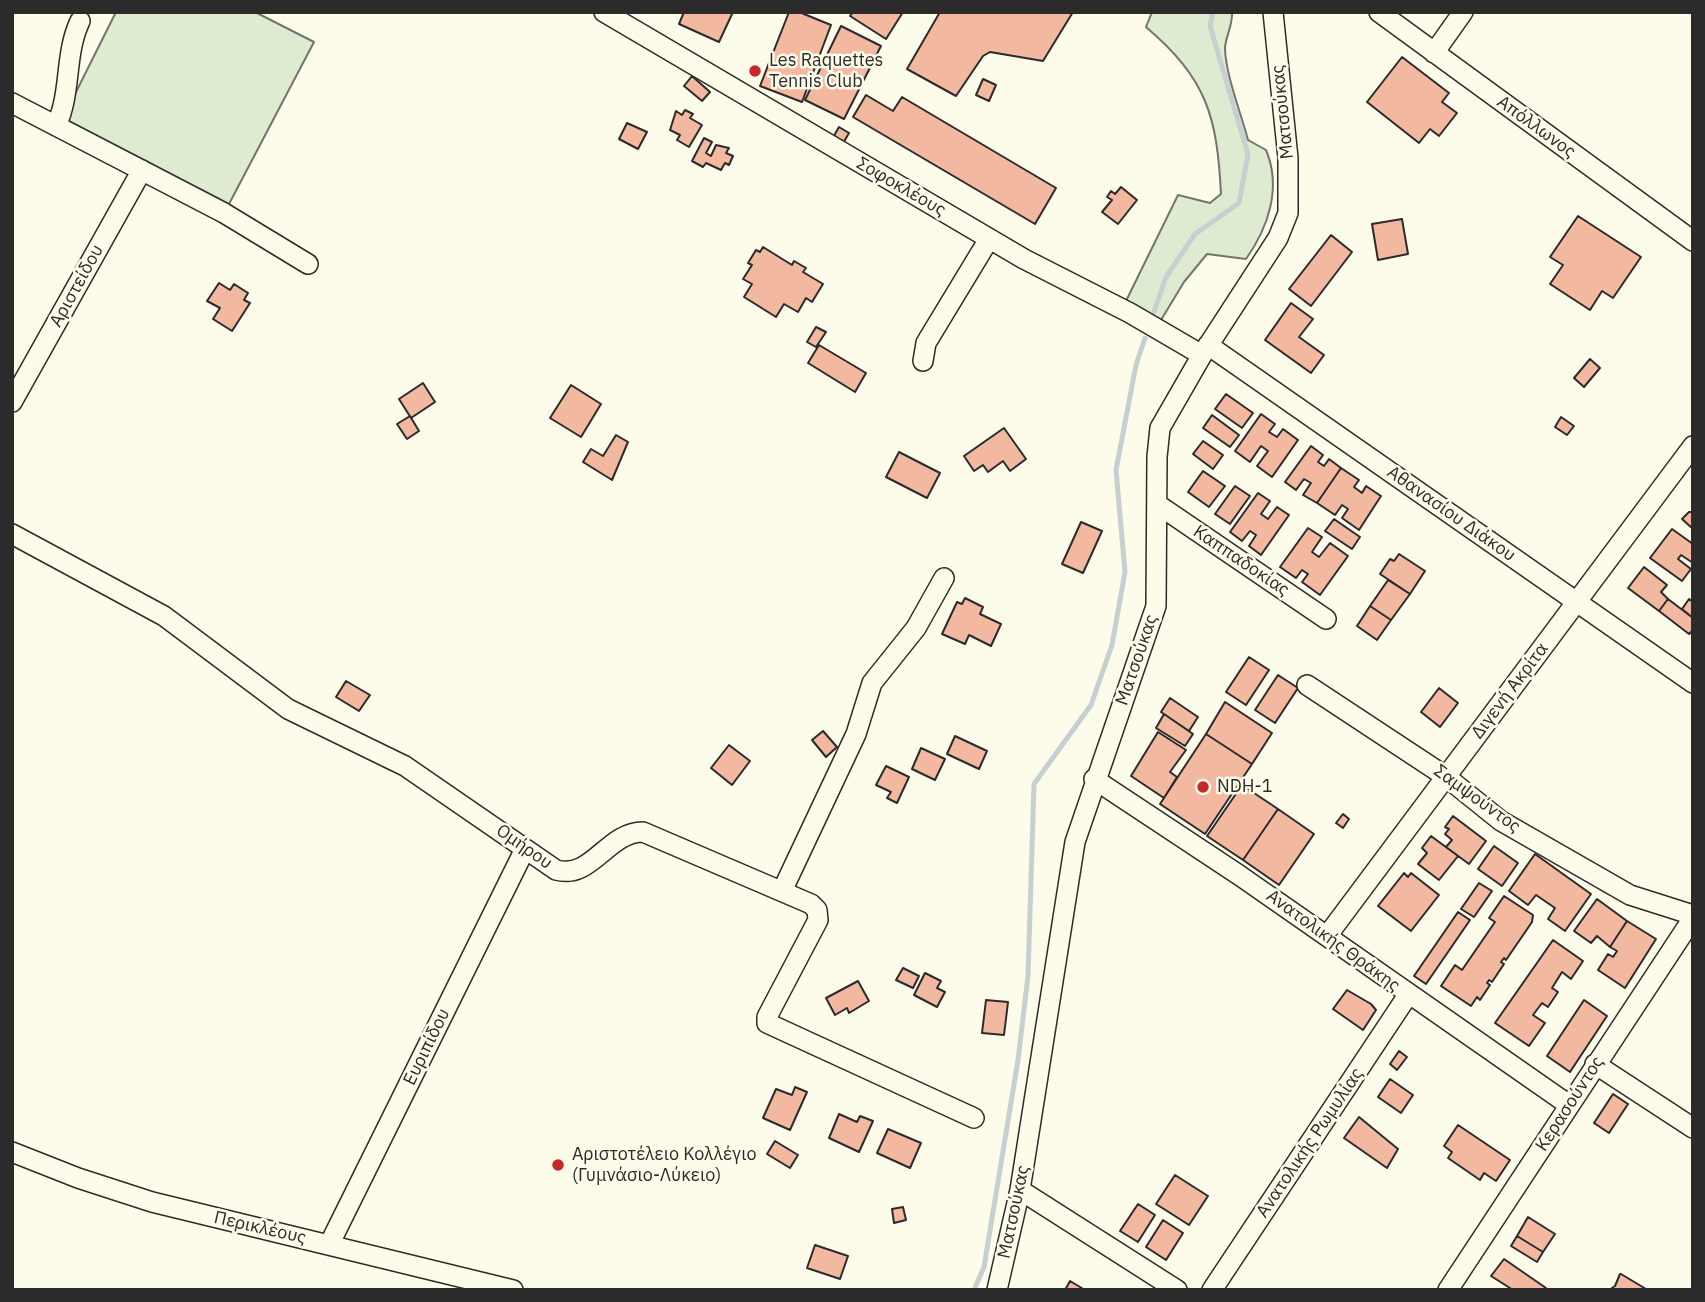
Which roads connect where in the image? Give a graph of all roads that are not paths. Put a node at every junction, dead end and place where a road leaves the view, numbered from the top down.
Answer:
1 (604, 12) edge
2 (1273, 12) edge
3 (1379, 12) edge
4 (1463, 12) edge
5 (632, 20) edge
6 (80, 21) dead end
7 (1434, 53) junction
8 (12, 103) edge
9 (57, 126) junction
10 (142, 170) junction
11 (989, 239) junction
12 (1693, 241) edge
13 (308, 264) dead end
14 (1205, 350) junction
15 (923, 360) dead end
16 (12, 402) edge
17 (1693, 446) edge
18 (1157, 504) junction
19 (12, 534) edge
20 (944, 578) dead end
21 (1577, 603) junction
22 (1326, 619) dead end
23 (1693, 683) edge
24 (1307, 685) dead end
25 (1445, 776) junction
26 (1094, 779) junction
27 (525, 849) junction
28 (783, 890) junction
29 (1693, 916) edge
30 (1326, 936) junction
31 (1408, 995) junction
32 (1595, 1065) junction
33 (1569, 1105) junction
34 (974, 1118) dead end
35 (1693, 1128) edge
36 (12, 1152) edge
37 (1020, 1190) junction
38 (329, 1245) junction
39 (1451, 1289) edge
40 (513, 1290) edge
41 (997, 1290) edge
42 (1177, 1290) edge
43 (1212, 1290) edge

1 - 5 street, Σοφοκλέους
2 - 14 street, Ματσούκας
3 - 7 street, Απόλλωνος
4 - 7 street
5 - 11 street, Σοφοκλέους
6 - 9 street
7 - 12 street, Απόλλωνος
8 - 9 street
9 - 10 street
10 - 13 street
10 - 16 street, Αριστείδου
11 - 14 street, Σοφοκλέους
11 - 15 street
14 - 18 street, Ματσούκας
14 - 21 street, Αθανασίου Διάκου
17 - 21 street, Διγενή Ακρίτα
18 - 22 street, Καππαδοκίας
18 - 26 street, Ματσούκας
19 - 27 street, Ομήρου
20 - 28 street
21 - 23 street, Αθανασίου Διάκου
21 - 25 street, Διγενή Ακρίτα
24 - 25 street, Σαμψούντος
25 - 29 street, Σαμψούντος
25 - 30 street, Διγενή Ακρίτα
26 - 30 street, Ανατολικής Θράκης
26 - 37 street, Ματσούκας
27 - 28 street, Ομήρου
27 - 38 street, Ευριπίδου
28 - 34 street, Ομήρου
29 - 32 street, Κερασούντος
30 - 31 street, Ανατολικής Θράκης
31 - 33 street, Ανατολικής Θράκης
31 - 43 street, Ανατολικής Ρωμυλίας
32 - 33 street, Κερασούντος
32 - 35 street
33 - 39 street, Κερασούντος
36 - 38 street, Περικλέους
37 - 41 street, Ματσούκας
37 - 42 street
38 - 40 street, Περικλέους

